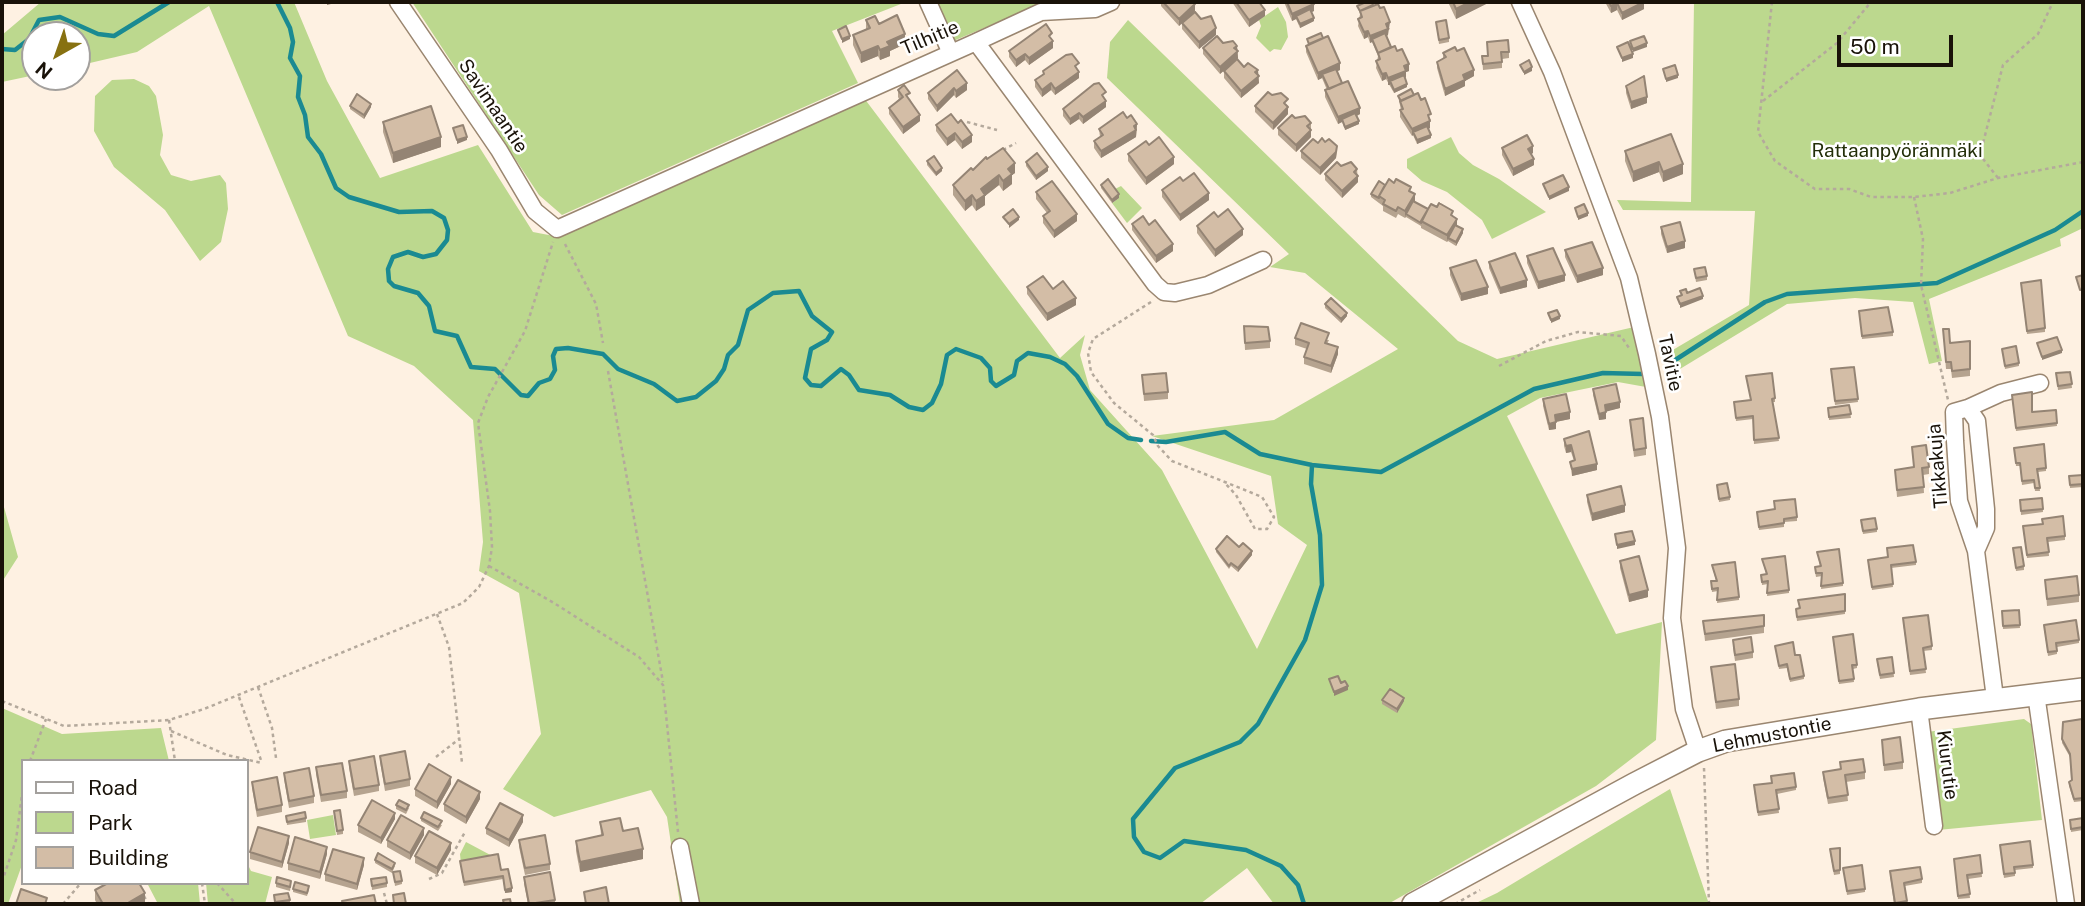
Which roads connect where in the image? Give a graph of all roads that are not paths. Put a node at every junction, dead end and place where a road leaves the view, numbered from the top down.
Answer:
1 (398, 2) edge
2 (928, 2) edge
3 (1111, 2) edge
4 (1520, 2) edge
5 (976, 42) junction
6 (950, 51) junction
7 (557, 229) joint
8 (1264, 260) dead end
9 (2040, 383) dead end
10 (1961, 410) junction
11 (1976, 551) junction
12 (2083, 689) edge
13 (2036, 694) junction
14 (1996, 698) junction
15 (1919, 709) junction
16 (1699, 760) junction
17 (1934, 826) dead end
18 (680, 847) road end
19 (691, 904) edge
20 (1413, 904) edge
21 (2066, 904) edge

1 - 7 street, Savimaantie
2 - 6 street
3 - 5 street
4 - 16 street, Tavitie
5 - 6 street, Tilhitie
5 - 8 street, Tilhitie
6 - 7 street, Tilhitie
9 - 10 street
10 - 11 street, Tikkakuja
10 - 11 street, Tikkakuja
11 - 14 street, Tikkakuja
12 - 13 main road, Lehmustontie
13 - 14 main road, Lehmustontie
13 - 21 street
14 - 15 main road, Lehmustontie
15 - 16 main road, Lehmustontie
15 - 17 street, Kiurutie
16 - 20 main road, Lehmustontie
18 - 19 street

